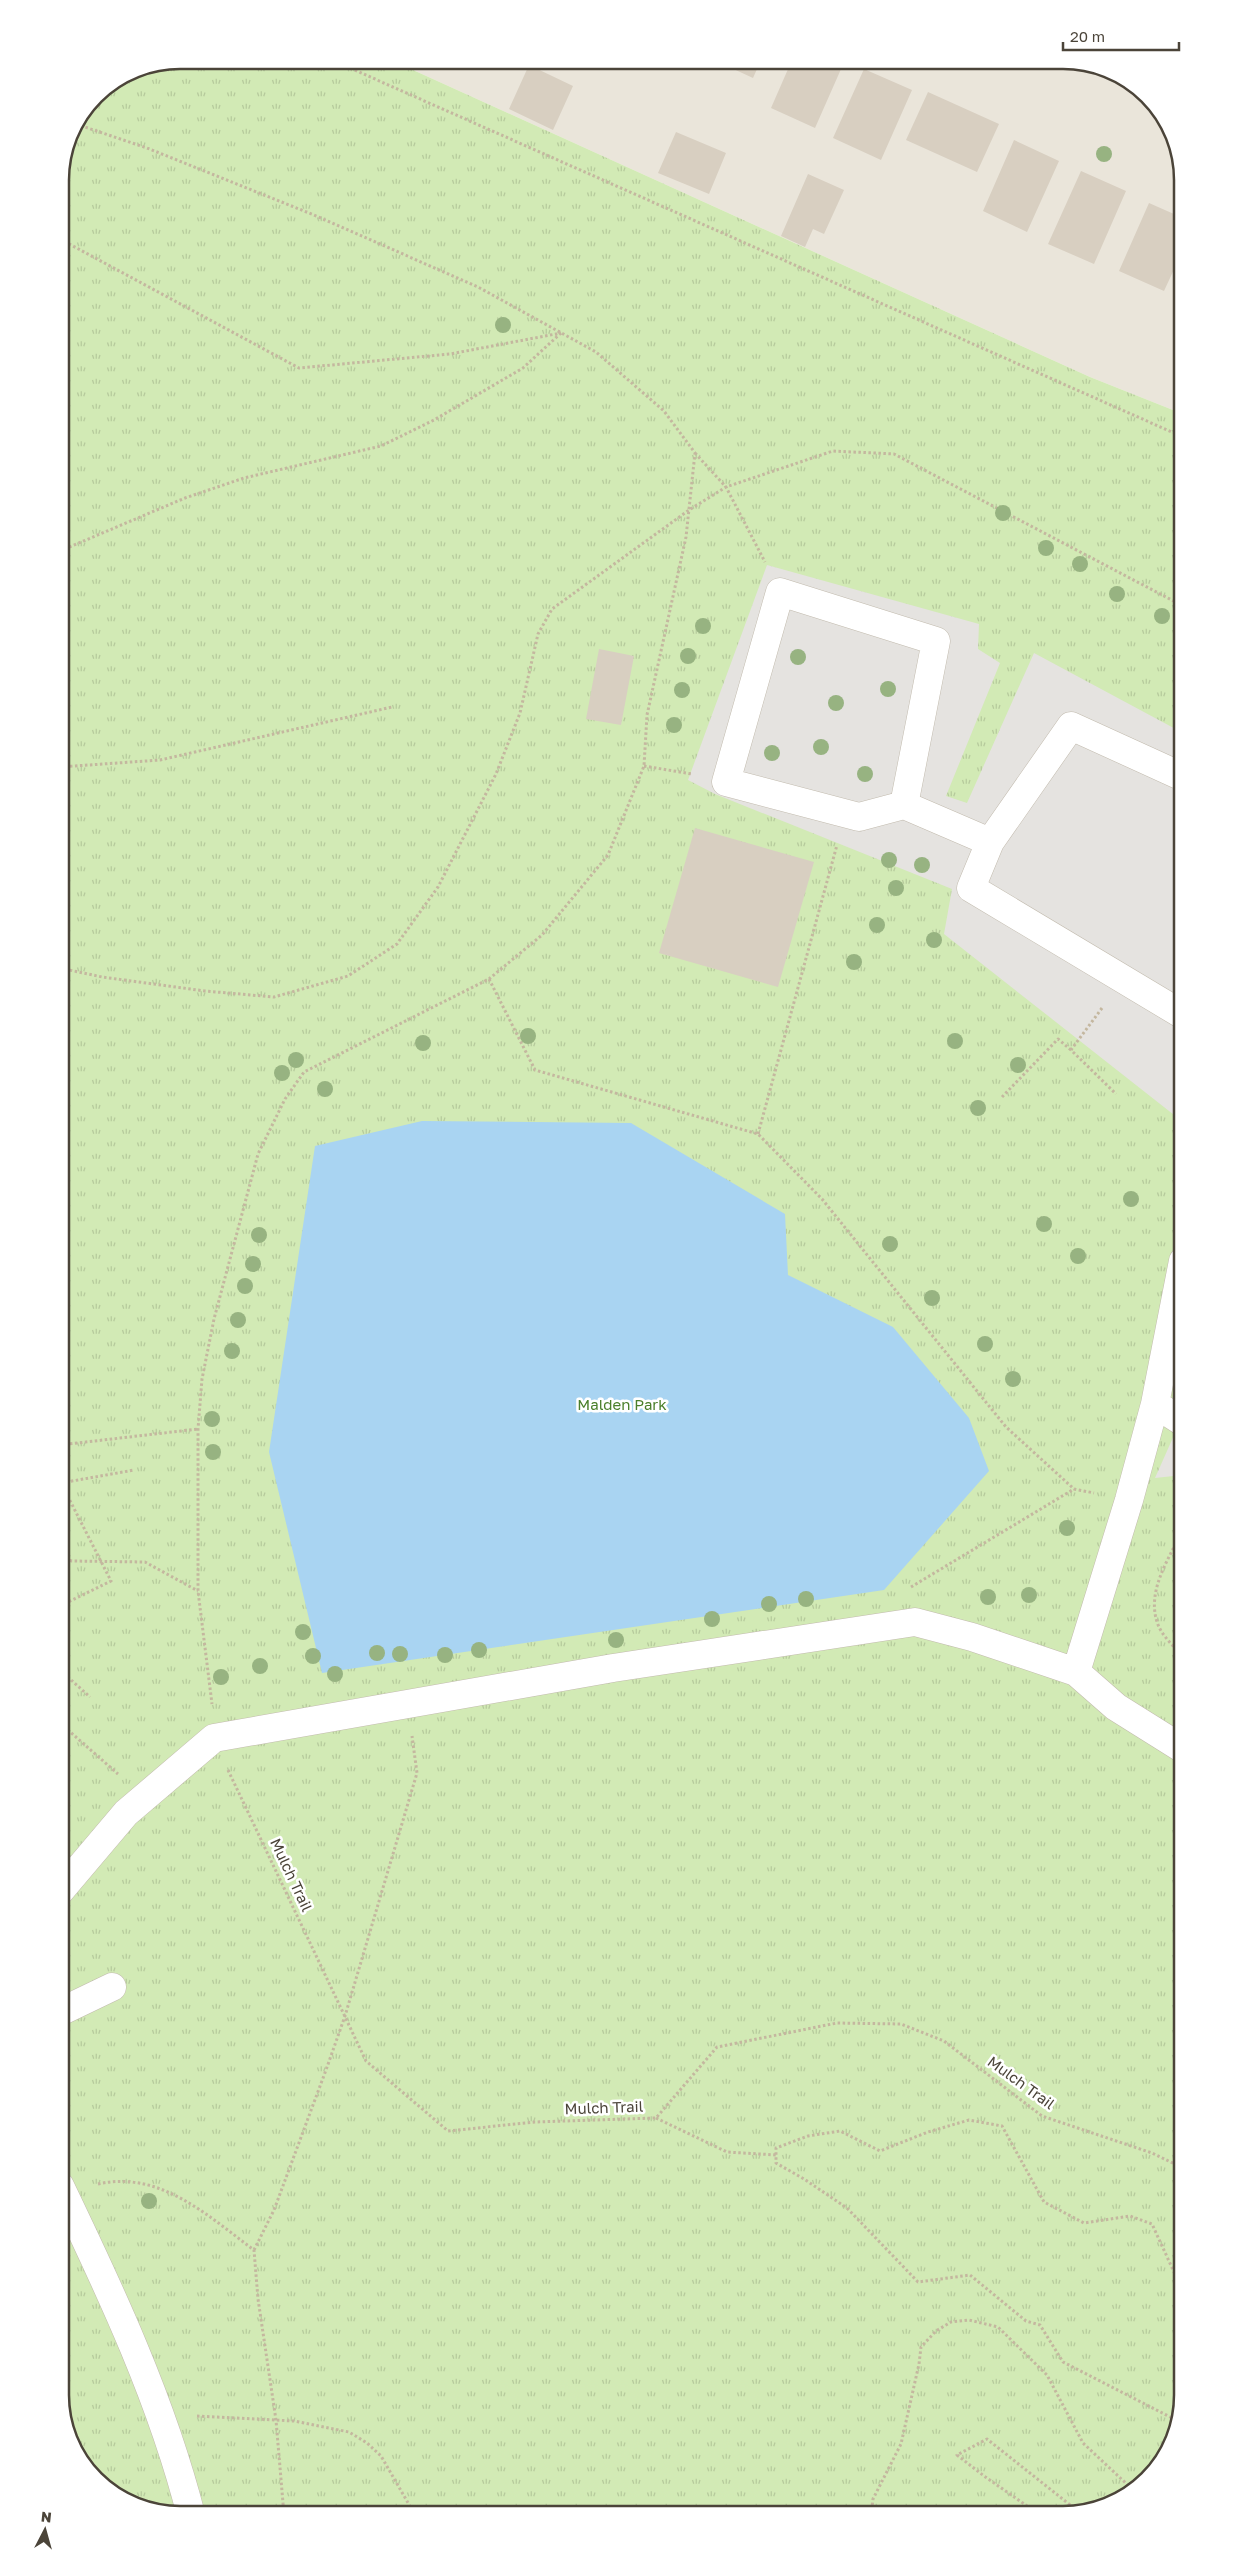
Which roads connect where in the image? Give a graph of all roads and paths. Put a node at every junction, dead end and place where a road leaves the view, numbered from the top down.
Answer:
1 (352, 69) edge
2 (82, 126) edge
3 (69, 244) edge
4 (561, 333) junction
5 (1174, 433) edge
6 (695, 453) junction
7 (726, 487) junction
8 (689, 510) junction
9 (69, 547) edge
10 (780, 592) junction
11 (1174, 601) edge
12 (392, 706) dead end
13 (69, 766) edge
14 (644, 766) junction
15 (1174, 773) edge
16 (726, 782) junction
17 (904, 805) junction
18 (846, 814) junction
19 (990, 842) junction
20 (69, 970) edge
21 (489, 979) junction
22 (1124, 979) junction
23 (1174, 1009) edge
24 (1070, 1050) junction
25 (1116, 1094) dead end
26 (1002, 1097) dead end
27 (758, 1134) junction
28 (1174, 1307) edge
29 (1155, 1404) junction
30 (1174, 1416) edge
31 (198, 1429) junction
32 (69, 1444) edge
33 (134, 1470) dead end
34 (69, 1481) edge
35 (1074, 1489) junction
36 (69, 1500) edge
37 (1129, 1500) junction
38 (1174, 1547) edge
39 (69, 1559) edge
40 (101, 1562) junction
41 (198, 1591) junction
42 (69, 1602) edge
43 (882, 1628) junction
44 (1174, 1646) edge
45 (1076, 1672) junction
46 (69, 1678) edge
47 (90, 1698) dead end
48 (408, 1704) junction
49 (69, 1731) edge
50 (214, 1738) junction
51 (1174, 1744) edge
52 (147, 1795) junction
53 (69, 1880) edge
54 (112, 1987) dead end
55 (69, 2008) edge
56 (345, 2016) junction
57 (656, 2118) junction
58 (776, 2155) junction
59 (1174, 2163) edge
60 (69, 2188) edge
61 (69, 2206) edge
62 (254, 2250) junction
63 (1174, 2272) edge
64 (158, 2413) junction
65 (1172, 2418) edge
66 (276, 2420) junction
67 (1129, 2485) edge
68 (189, 2506) edge
69 (283, 2506) edge
70 (410, 2506) edge
71 (872, 2506) edge
72 (1027, 2506) edge
73 (1071, 2506) edge

1 - 5 path
2 - 4 path
3 - 4 path
4 - 6 path
4 - 9 path
6 - 7 path
6 - 8 path
7 - 8 path
7 - 10 path
7 - 11 path
8 - 14 path
8 - 20 path
10 - 16 lane
10 - 17 lane
12 - 13 path
14 - 16 path
14 - 21 path
15 - 19 lane
16 - 18 lane
17 - 18 lane
17 - 19 lane
18 - 27 path
19 - 22 lane
21 - 27 path
21 - 31 path
22 - 23 lane
22 - 24 path
24 - 25 path
24 - 26 path
27 - 35 path
28 - 29 lane
29 - 30 lane
29 - 37 lane
31 - 32 path
31 - 41 path
33 - 34 path
35 - 37 path
35 - 43 path
36 - 40 path
37 - 45 lane
38 - 44 path
39 - 40 path
40 - 41 path
40 - 42 path
41 - 50 path
43 - 45 lane
43 - 48 lane
45 - 51 lane
46 - 47 path
48 - 50 lane
48 - 56 path
49 - 52 path
50 - 52 lane
50 - 56 path, Mulch Trail
52 - 53 lane
54 - 55 lane
56 - 57 path, Mulch Trail
56 - 62 path
57 - 58 path
57 - 59 path, Mulch Trail
58 - 63 path
58 - 65 path
60 - 62 path
61 - 64 lane
62 - 66 path
64 - 66 path
64 - 68 lane
66 - 69 path
66 - 70 path
67 - 71 path
72 - 73 path

